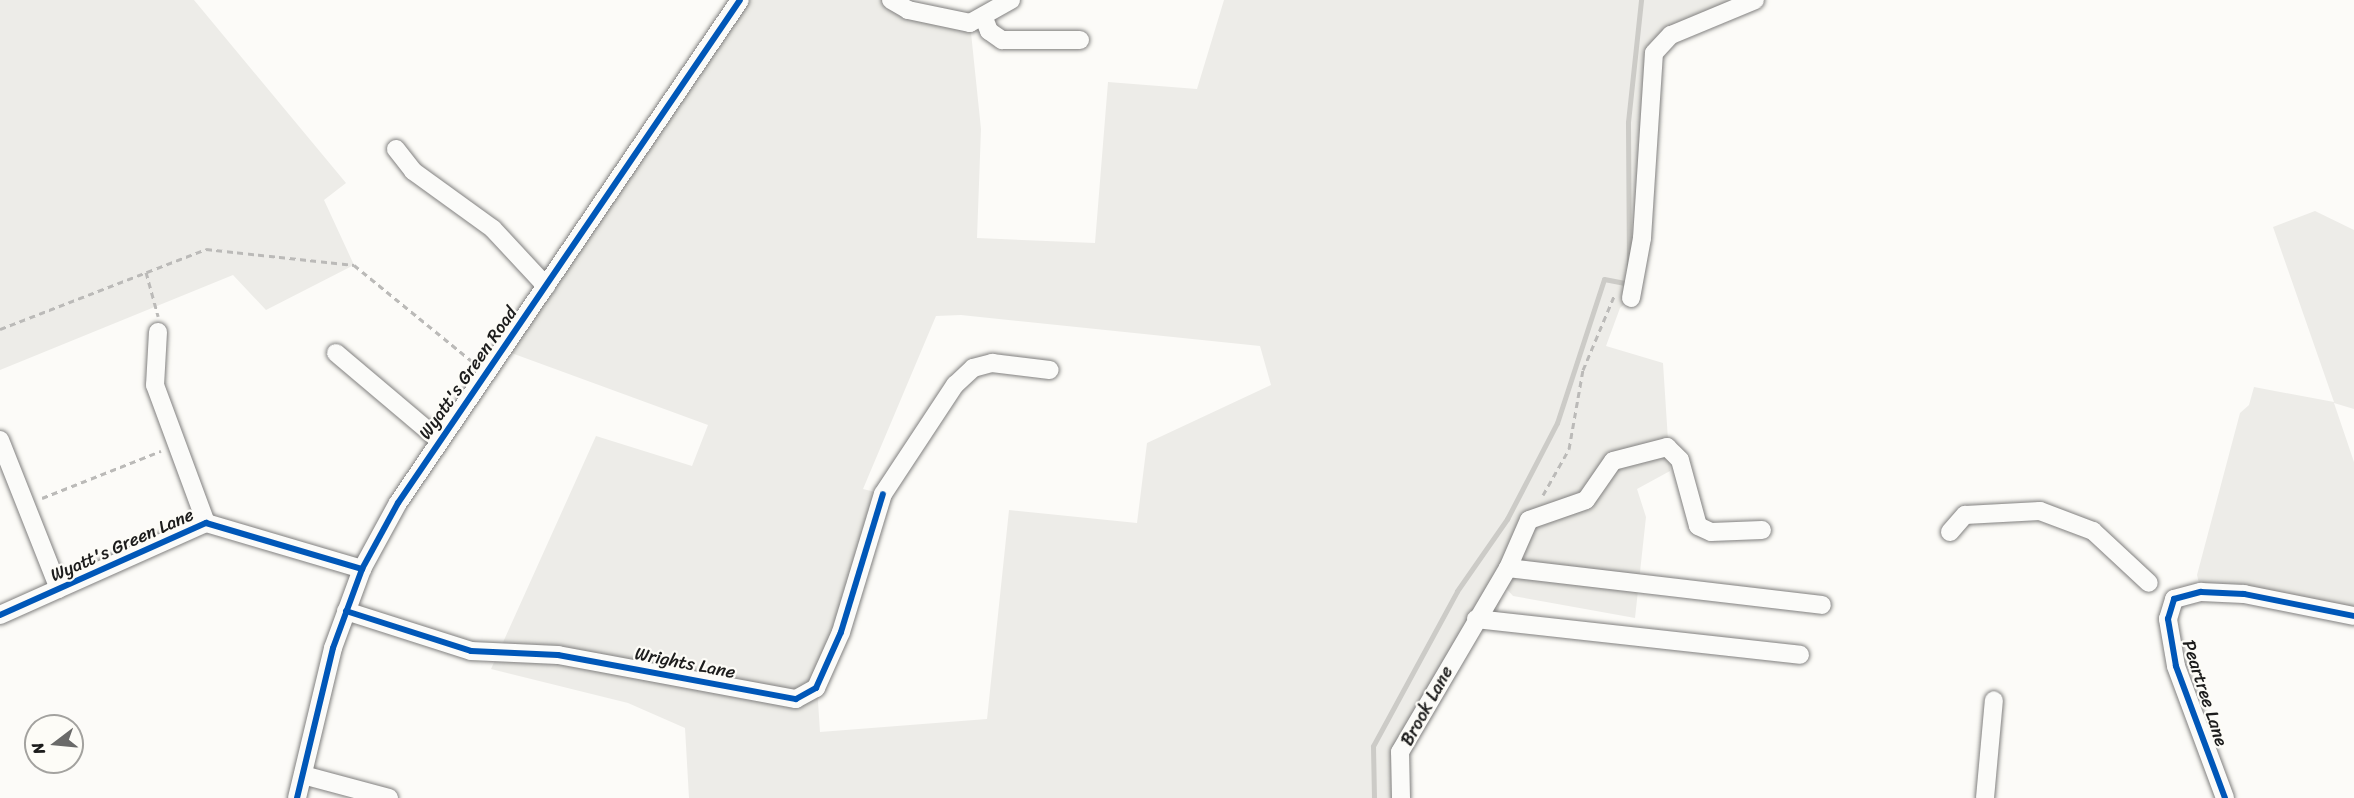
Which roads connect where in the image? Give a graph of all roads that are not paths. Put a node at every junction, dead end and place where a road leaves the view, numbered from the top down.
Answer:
1 (740, 0) edge
2 (891, 0) edge
3 (1011, 0) edge
4 (1755, 0) edge
5 (984, 18) junction
6 (1080, 40) dead end
7 (396, 149) dead end
8 (546, 286) junction
9 (1630, 298) road end
10 (158, 332) road end
11 (336, 353) dead end
12 (1050, 370) dead end
13 (0, 440) edge
14 (438, 440) junction
15 (206, 523) junction
16 (1762, 530) dead end
17 (1950, 532) dead end
18 (1508, 568) junction
19 (362, 569) junction
20 (2126, 580) dead end
21 (2149, 583) junction
22 (59, 589) junction
23 (2174, 599) junction
24 (1822, 605) dead end
25 (346, 610) junction
26 (0, 615) edge
27 (2354, 616) edge
28 (1476, 619) junction
29 (1800, 655) dead end
30 (1994, 700) dead end
31 (303, 775) junction
32 (297, 798) edge
33 (389, 798) edge
34 (1401, 798) edge
35 (1985, 798) edge
36 (2225, 798) edge

1 - 8 street, Wyatt's Green Road
2 - 5 street
3 - 5 street
4 - 9 street
5 - 6 street
7 - 8 street
8 - 14 street, Wyatt's Green Road
10 - 15 street, Wyatt's Green Lane
11 - 14 street
12 - 25 street, Wrights Lane
13 - 22 street, Wyatt's Green Lane
14 - 19 street, Wyatt's Green Road
15 - 19 street, Wyatt's Green Lane
15 - 22 street, Wyatt's Green Lane
16 - 18 street, Brook Lane
17 - 21 street
18 - 24 street
18 - 28 street, Brook Lane
19 - 25 street, Wyatt's Green Road
20 - 21 street
21 - 23 street
22 - 26 street, Wyatt's Green Lane
23 - 27 street
23 - 36 street, Peartree Lane
25 - 31 street, Wyatt's Green Road
28 - 29 street
28 - 34 street, Brook Lane
30 - 35 street
31 - 32 street, Wyatt's Green Road
31 - 33 street

